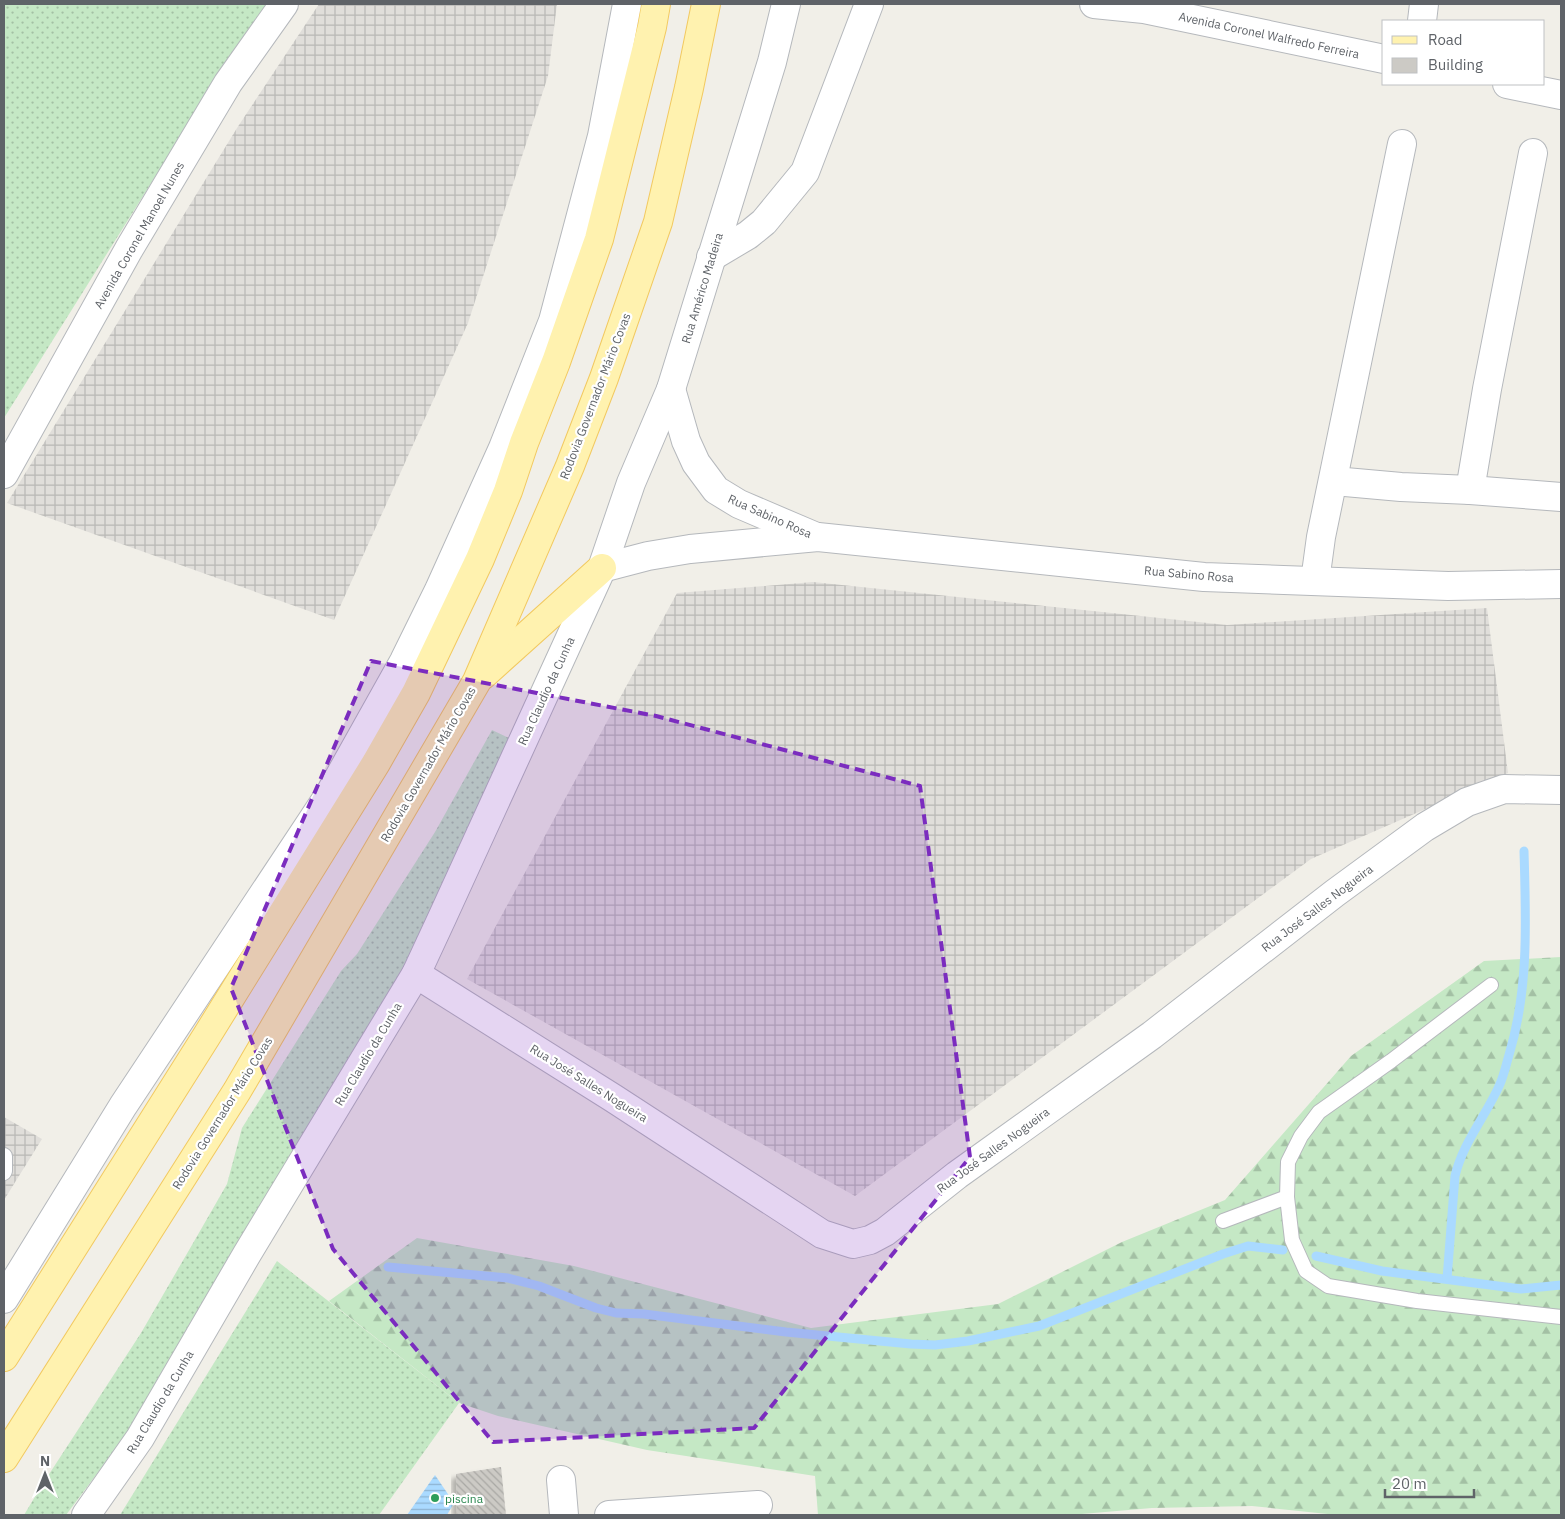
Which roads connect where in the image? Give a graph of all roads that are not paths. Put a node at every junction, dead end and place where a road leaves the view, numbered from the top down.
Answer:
1 (284, 4) edge
2 (627, 4) edge
3 (656, 4) edge
4 (706, 4) edge
5 (786, 4) edge
6 (870, 4) edge
7 (1094, 4) edge
8 (1424, 4) edge
9 (1144, 7) edge
10 (1422, 20) edge
11 (1382, 59) edge
12 (1512, 85) edge
13 (1561, 94) edge
14 (1402, 144) dead end
15 (1533, 153) dead end
16 (712, 257) junction
17 (670, 389) junction
18 (4, 474) edge
19 (1334, 481) junction
20 (1470, 490) junction
21 (1561, 497) edge
22 (818, 537) junction
23 (602, 568) junction
24 (1315, 581) junction
25 (1561, 584) edge
26 (476, 682) junction
27 (1561, 790) edge
28 (416, 974) junction
29 (1491, 984) dead end
30 (4, 1154) edge
31 (4, 1173) edge
32 (1288, 1197) junction
33 (1223, 1221) dead end
34 (5, 1296) edge
35 (1561, 1318) edge
36 (4, 1357) edge
37 (4, 1458) edge
38 (561, 1480) dead end
39 (758, 1505) dead end
40 (86, 1515) edge
41 (564, 1515) edge
42 (609, 1515) edge

1 - 18 street, Avenida Coronel Manoel Nunes
2 - 34 street
3 - 36 main road
4 - 26 main road, Rodovia Governador Mário Covas
5 - 16 street, Rua Américo Madeira
6 - 16 street
7 - 9 street, Avenida Coronel Walfredo Ferreira
8 - 10 street
9 - 11 street, Avenida Coronel Walfredo Ferreira
12 - 13 street
14 - 19 street
15 - 20 street
16 - 17 street, Rua Américo Madeira
17 - 22 street, Rua Sabino Rosa
17 - 23 street, Rua Américo Madeira
19 - 20 street
19 - 24 street
20 - 21 street
22 - 23 street, Rua Sabino Rosa
22 - 24 street, Rua Sabino Rosa
23 - 26 main road
23 - 28 street, Rua Claudio da Cunha
24 - 25 street, Rua Sabino Rosa
26 - 37 main road, Rodovia Governador Mário Covas
27 - 28 street, Rua José Salles Nogueira
28 - 40 street, Rua Claudio da Cunha
29 - 32 lane
30 - 31 lane
32 - 33 lane
32 - 35 lane
38 - 41 street
39 - 42 street

